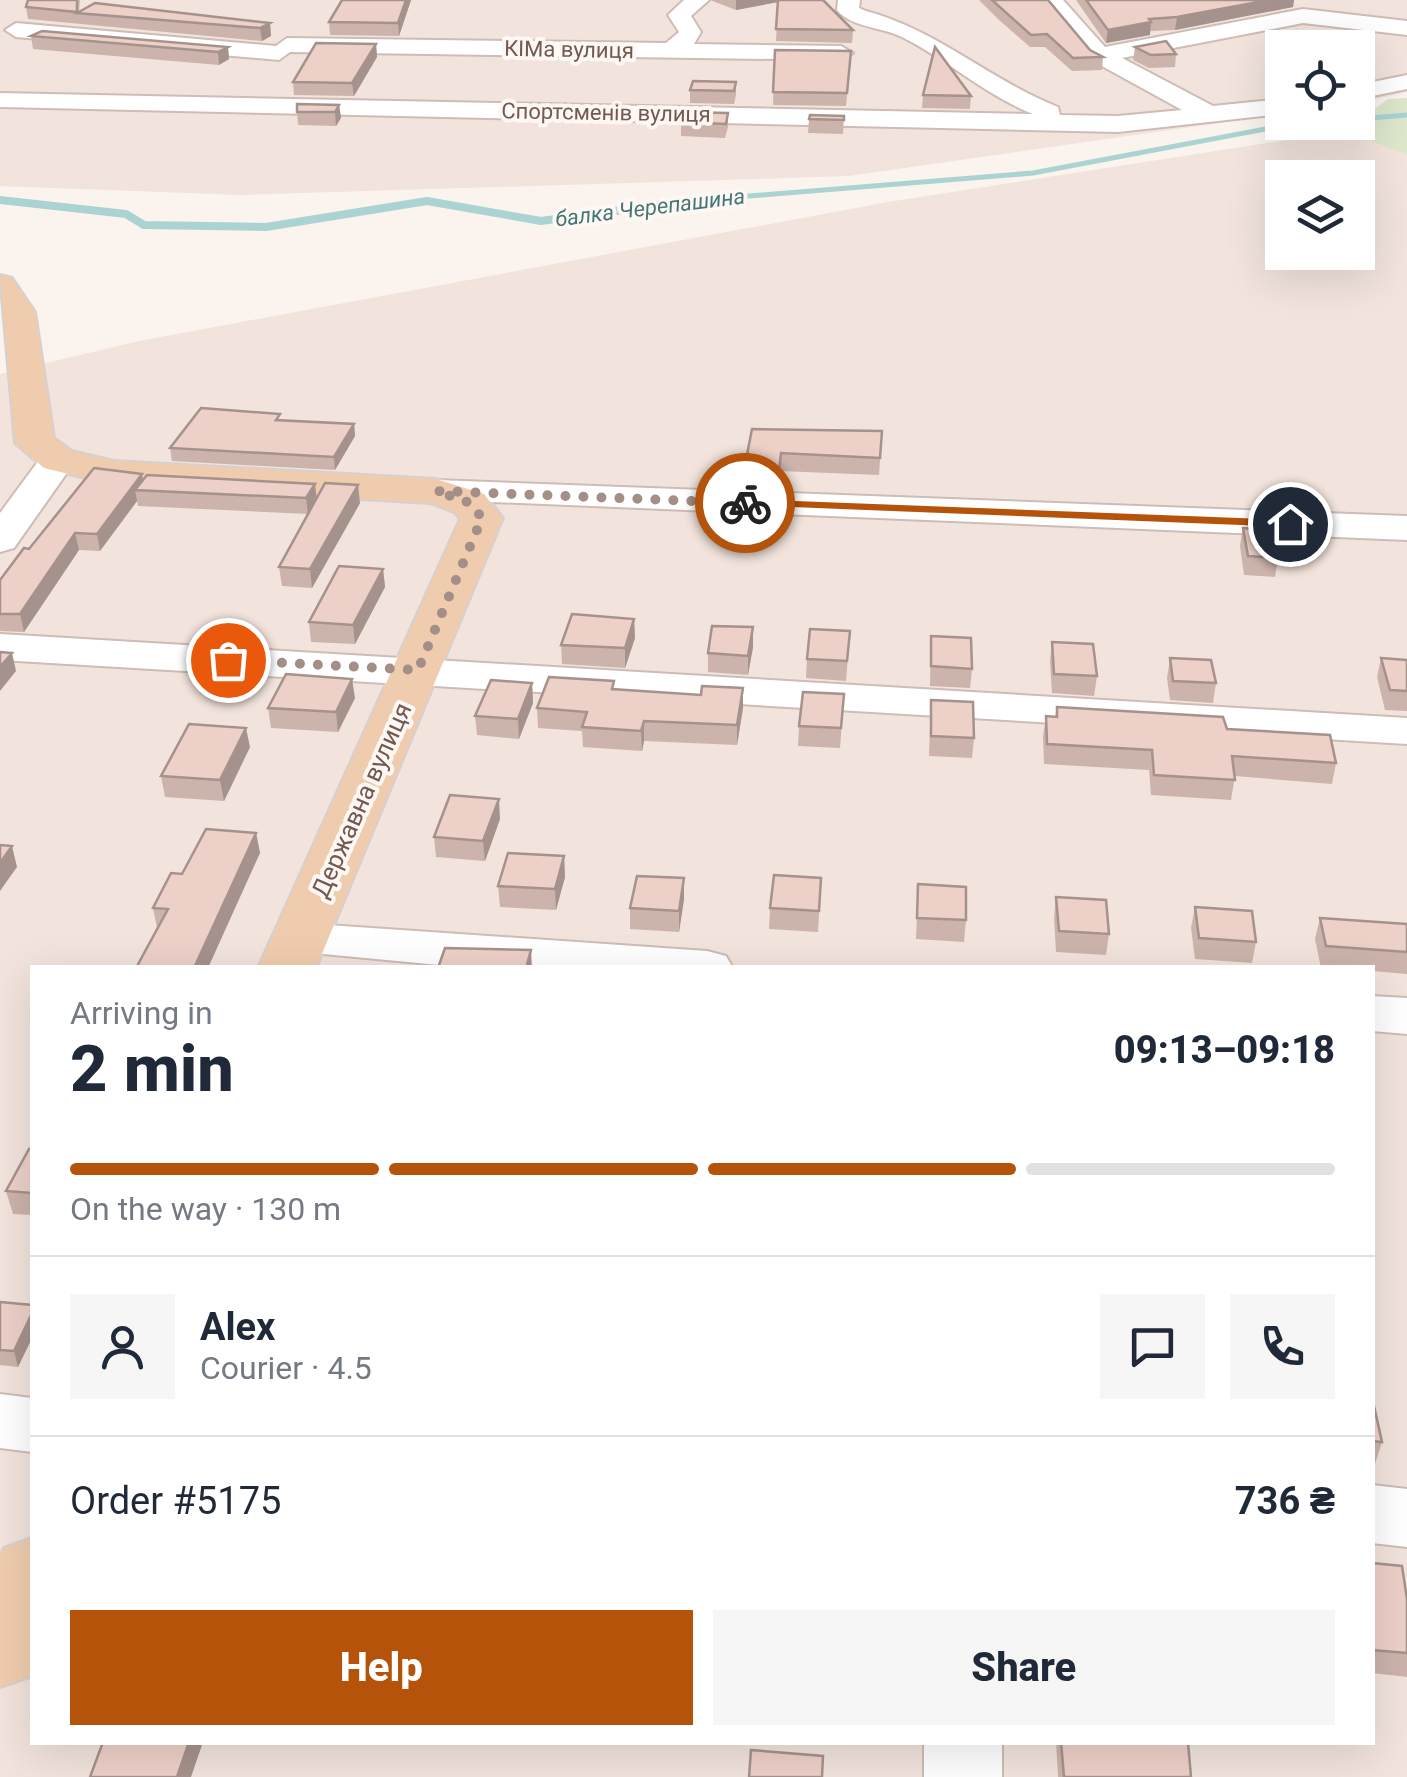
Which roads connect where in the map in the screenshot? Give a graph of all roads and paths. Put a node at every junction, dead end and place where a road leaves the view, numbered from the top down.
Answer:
1 (698, 0) edge
2 (849, 0) edge
3 (1052, 0) edge
4 (1285, 0) edge
5 (49, 11) edge
6 (294, 15) dead end
7 (1304, 16) junction
8 (8, 24) edge
9 (1407, 28) edge
10 (283, 49) junction
11 (671, 50) junction
12 (851, 53) edge
13 (1099, 54) junction
14 (1407, 82) edge
15 (1375, 89) edge
16 (0, 100) edge
17 (235, 105) junction
18 (1265, 109) edge
19 (1212, 116) junction
20 (1081, 122) junction
21 (0, 286) edge
22 (20, 336) junction
23 (0, 376) edge
24 (58, 460) junction
25 (436, 491) junction
26 (1407, 528) edge
27 (0, 540) edge
28 (0, 647) edge
29 (418, 670) junction
30 (1407, 730) edge
31 (293, 953) edge
32 (624, 965) edge
33 (1375, 1013) edge
34 (1407, 1016) edge
35 (0, 1421) edge
36 (30, 1425) edge
37 (1375, 1514) edge
38 (1407, 1518) edge
39 (30, 1577) edge
40 (0, 1651) edge
41 (964, 1745) edge
42 (963, 1777) edge

1 - 11 street
2 - 20 street
3 - 13 street
4 - 7 street
5 - 8 street
6 - 10 street
7 - 9 street
7 - 13 street
8 - 10 street, КІМа вулиця
10 - 11 street, КІМа вулиця
10 - 17 street
11 - 12 street, КІМа вулиця
13 - 19 street
14 - 15 street
16 - 17 street, Спортсменів вулиця
17 - 20 street, Спортсменів вулиця
18 - 19 street, Спортсменів вулиця
19 - 20 street, Спортсменів вулиця
21 - 22 main road
22 - 23 main road
22 - 24 main road
24 - 25 main road
24 - 27 street
25 - 26 street
25 - 29 main road, Державна вулиця
28 - 29 street
29 - 30 street
29 - 31 main road, Державна вулиця
31 - 32 street
33 - 34 street
35 - 36 street
37 - 38 street
39 - 40 main road
41 - 42 street

